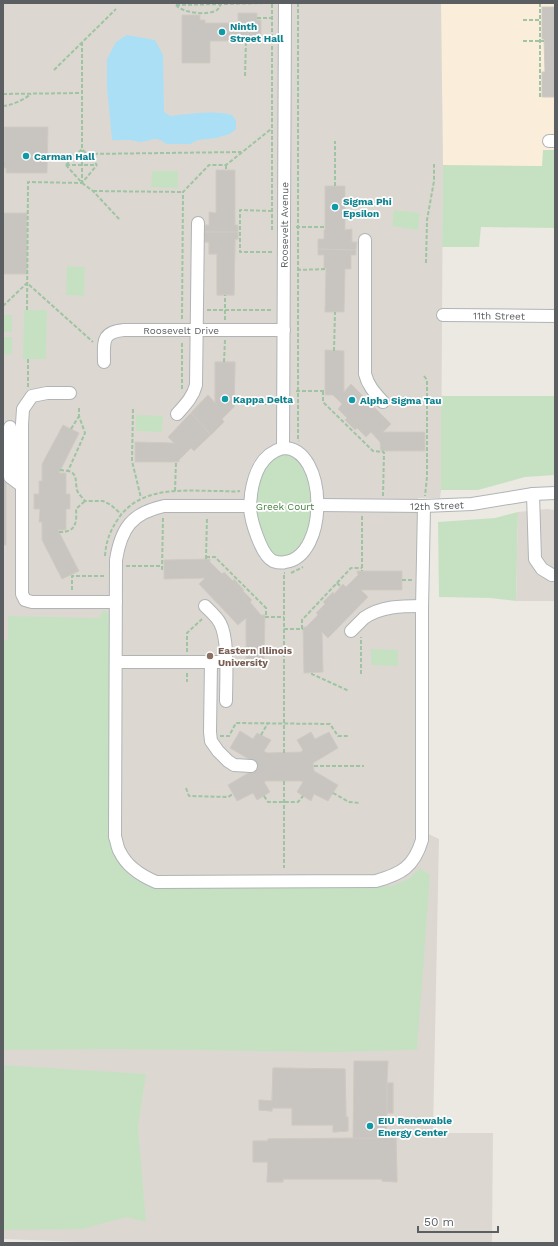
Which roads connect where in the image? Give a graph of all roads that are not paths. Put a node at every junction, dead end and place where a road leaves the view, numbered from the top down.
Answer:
1 (285, 3) edge
2 (198, 223) dead end
3 (365, 240) dead end
4 (443, 315) dead end
5 (555, 316) edge
6 (197, 330) junction
7 (284, 330) junction
8 (104, 356) road end
9 (70, 393) dead end
10 (383, 402) dead end
11 (179, 411) road end
12 (10, 427) dead end
13 (7, 444) edge
14 (283, 448) junction
15 (22, 486) junction
16 (555, 493) edge
17 (533, 494) junction
18 (318, 505) junction
19 (250, 506) junction
20 (424, 506) junction
21 (555, 575) edge
22 (116, 602) junction
23 (422, 606) junction
24 (208, 609) road end
25 (353, 630) road end
26 (226, 661) junction
27 (116, 662) junction
28 (211, 662) junction
29 (226, 701) dead end
30 (251, 766) dead end

1 - 7 street, Roosevelt Avenue
2 - 6 street
3 - 10 street
4 - 5 street, 11th Street
6 - 7 street, Roosevelt Drive
6 - 8 street, Roosevelt Drive
6 - 11 street
7 - 14 street, Roosevelt Avenue
9 - 15 street
12 - 13 street
13 - 15 street
14 - 18 street
14 - 19 street
15 - 22 street
16 - 17 street, 12th Street
17 - 20 street, 12th Street
17 - 21 street
18 - 19 street
18 - 20 street, 12th Street
19 - 22 street
20 - 23 street
22 - 27 street
23 - 25 street
23 - 27 street
24 - 26 street
26 - 28 street
26 - 29 street
27 - 28 street
28 - 30 street

